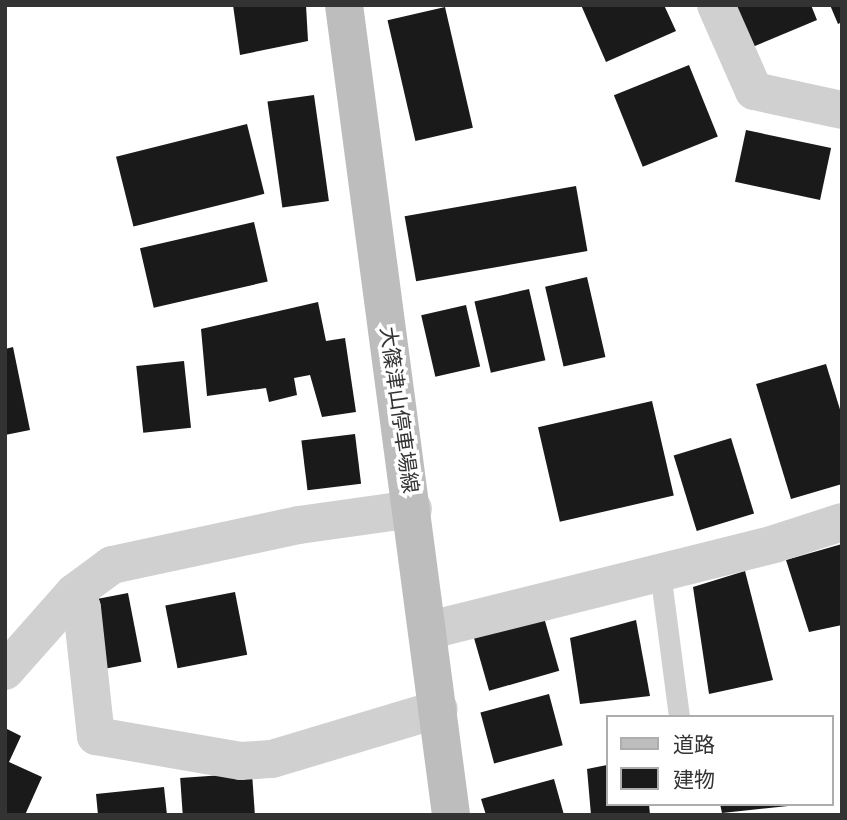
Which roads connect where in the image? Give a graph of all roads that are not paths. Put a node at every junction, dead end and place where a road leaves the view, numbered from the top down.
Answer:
1 (344, 5) edge
2 (716, 5) edge
3 (842, 110) edge
4 (413, 509) junction
5 (842, 522) edge
6 (660, 572) junction
7 (74, 593) junction
8 (430, 630) junction
9 (5, 671) edge
10 (439, 709) junction
11 (679, 715) edge
12 (451, 815) edge

1 - 4 main road, 大篠津山停車場線
2 - 3 street
4 - 7 street
4 - 8 main road, 大篠津山停車場線
5 - 6 street
6 - 8 street
6 - 11 lane
7 - 9 street
7 - 10 street
8 - 10 main road, 大篠津山停車場線
10 - 12 main road, 大篠津山停車場線

